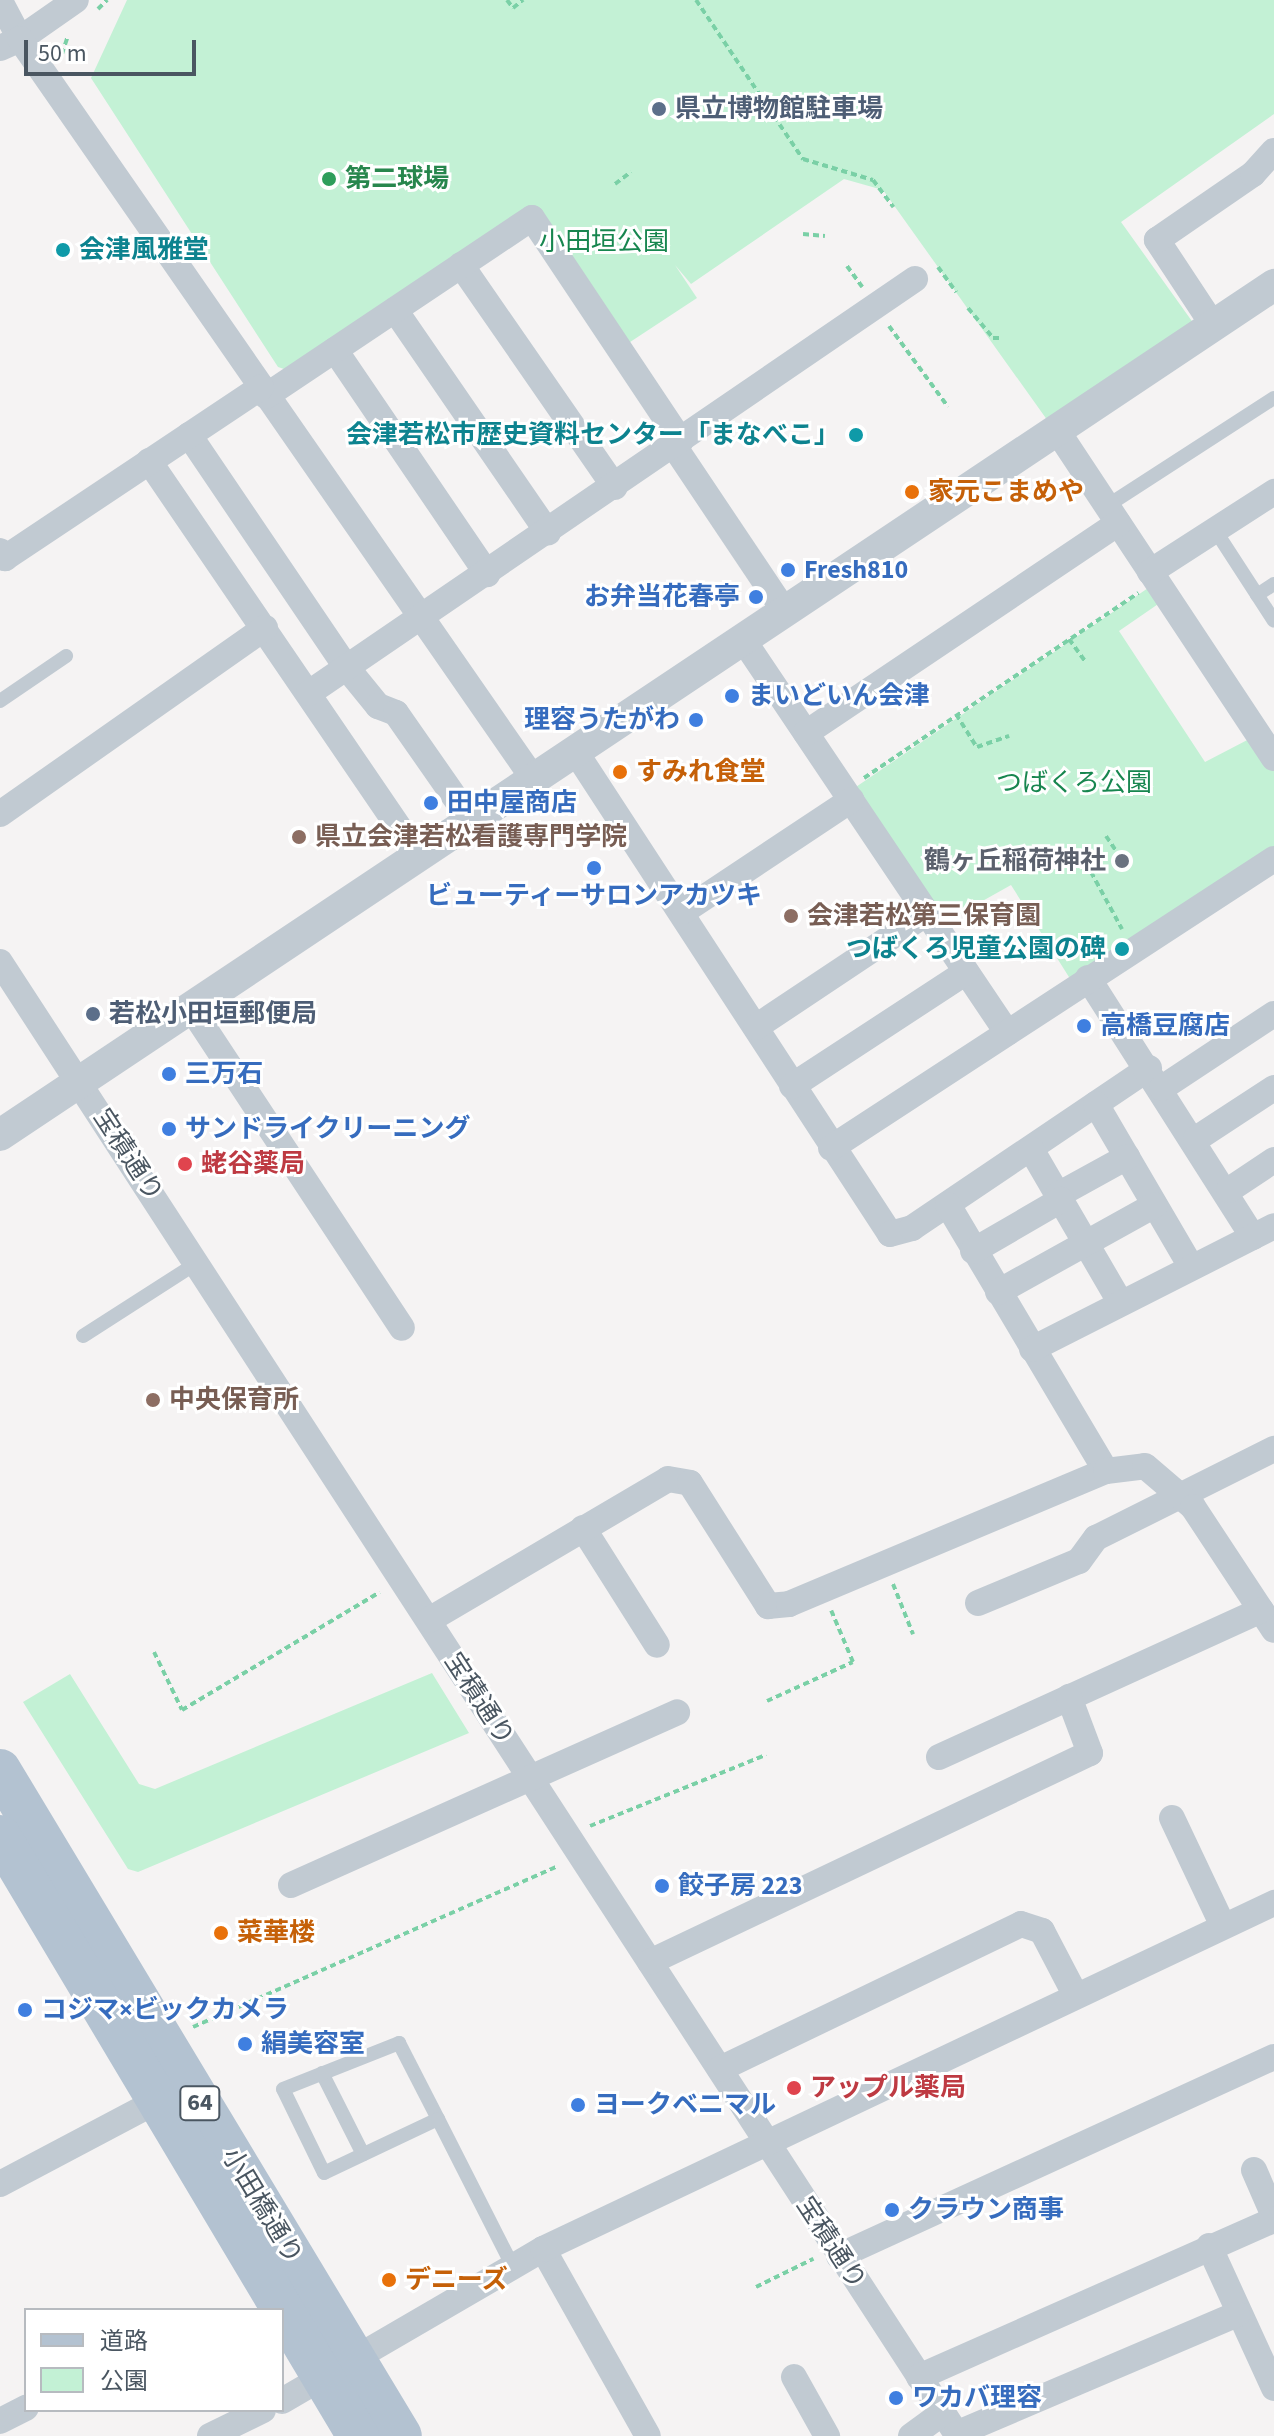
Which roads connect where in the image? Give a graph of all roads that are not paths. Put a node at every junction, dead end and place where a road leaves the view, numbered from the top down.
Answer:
1 (0, 1) edge
2 (82, 9) edge
3 (10, 44) edge
4 (1274, 151) edge
5 (461, 265) junction
6 (924, 270) road end
7 (1274, 285) edge
8 (395, 310) junction
9 (1213, 325) junction
10 (335, 350) junction
11 (264, 391) junction
12 (1274, 398) edge
13 (1058, 432) junction
14 (189, 435) junction
15 (678, 443) junction
16 (149, 461) junction
17 (615, 487) junction
18 (1274, 492) edge
19 (1113, 514) junction
20 (1215, 530) junction
21 (548, 533) junction
22 (0, 551) edge
23 (487, 574) junction
24 (1153, 576) junction
25 (1274, 584) edge
26 (1257, 595) junction
27 (786, 613) junction
28 (420, 621) junction
29 (1274, 621) edge
30 (265, 628) junction
31 (744, 641) junction
32 (66, 656) dead end
33 (347, 668) junction
34 (309, 693) junction
35 (0, 701) edge
36 (806, 733) junction
37 (577, 754) junction
38 (1274, 758) edge
39 (535, 781) junction
40 (848, 796) junction
41 (0, 814) edge
42 (472, 822) junction
43 (419, 857) junction
44 (1274, 859) edge
45 (684, 911) junction
46 (927, 913) junction
47 (0, 962) edge
48 (966, 972) junction
49 (1088, 978) junction
50 (191, 1008) junction
51 (1274, 1014) edge
52 (756, 1027) junction
53 (1007, 1033) junction
54 (1155, 1078) junction
55 (80, 1081) junction
56 (792, 1086) junction
57 (1274, 1088) edge
58 (1096, 1104) junction
59 (0, 1135) edge
60 (1196, 1139) junction
61 (831, 1148) junction
62 (1031, 1149) junction
63 (1127, 1157) junction
64 (1274, 1160) edge
65 (1229, 1190) junction
66 (1059, 1198) junction
67 (948, 1205) junction
68 (1155, 1205) junction
69 (1264, 1232) edge
70 (1086, 1243) junction
71 (973, 1251) junction
72 (1190, 1265) junction
73 (186, 1270) dead end
74 (998, 1292) junction
75 (1120, 1302) junction
76 (402, 1328) dead end
77 (83, 1336) dead end
78 (1032, 1349) junction
79 (1274, 1449) edge
80 (1106, 1471) junction
81 (1185, 1499) junction
82 (583, 1528) junction
83 (978, 1603) dead end
84 (429, 1620) junction
85 (1267, 1620) edge
86 (657, 1645) dead end
87 (1069, 1697) junction
88 (677, 1712) dead end
89 (939, 1757) dead end
90 (0, 1770) edge
91 (529, 1776) junction
92 (1172, 1818) dead end
93 (0, 1836) edge
94 (291, 1885) dead end
95 (1274, 1903) edge
96 (1223, 1926) junction
97 (650, 1962) junction
98 (1075, 1994) junction
99 (1274, 2057) edge
100 (720, 2069) junction
101 (322, 2073) junction
102 (173, 2092) junction
103 (438, 2119) junction
104 (766, 2140) junction
105 (363, 2154) junction
106 (1254, 2170) dead end
107 (0, 2184) edge
108 (1274, 2218) edge
109 (1209, 2246) junction
110 (834, 2248) junction
111 (543, 2249) junction
112 (513, 2267) junction
113 (1238, 2314) junction
114 (340, 2370) junction
115 (794, 2377) dead end
116 (919, 2377) junction
117 (1274, 2388) edge
118 (284, 2400) edge
119 (24, 2409) edge
120 (259, 2412) edge
121 (0, 2421) edge
122 (952, 2428) edge
123 (210, 2436) edge
124 (358, 2436) edge
125 (401, 2436) edge
126 (648, 2436) edge
127 (827, 2436) edge
128 (911, 2436) edge

1 - 3 street
2 - 3 street
3 - 11 street
4 - 9 street
5 - 8 street
5 - 15 street
5 - 17 street
6 - 15 street
7 - 9 street
8 - 10 street
8 - 21 street
9 - 13 street
10 - 11 street
10 - 23 street
11 - 14 street
11 - 28 street
12 - 19 lane
13 - 19 street
13 - 27 street
14 - 16 street
14 - 33 street
15 - 17 street
15 - 27 street
16 - 22 street
16 - 30 street
17 - 21 street
18 - 20 street
19 - 24 street
19 - 36 street
20 - 24 street
20 - 26 lane
21 - 23 street
23 - 28 street
24 - 38 street
25 - 26 lane
26 - 29 lane
27 - 31 street
28 - 33 street
28 - 39 street
30 - 34 street
30 - 41 street
31 - 36 street
31 - 37 street
32 - 35 lane
33 - 34 street
33 - 42 street
34 - 43 street
36 - 40 street
37 - 39 street
37 - 45 street
39 - 42 street
40 - 45 street
40 - 46 street
42 - 43 street
43 - 50 street
44 - 49 street
45 - 52 street
46 - 48 street
46 - 52 street
47 - 55 street, 宝積通り
48 - 53 street
48 - 56 street
49 - 53 street
49 - 54 street
50 - 55 street
50 - 76 street
51 - 54 street
52 - 56 street
53 - 61 street
54 - 58 street
54 - 60 street
55 - 59 street
55 - 84 street, 宝積通り
56 - 61 street
57 - 60 street
58 - 62 street
58 - 63 street
60 - 65 street
61 - 67 street
62 - 66 street
62 - 67 street
63 - 66 street
63 - 68 street
64 - 65 street
65 - 69 street
66 - 70 street
66 - 71 street
67 - 71 street
68 - 70 street
68 - 72 street
69 - 72 street
70 - 74 street
70 - 75 street
71 - 74 street
72 - 75 street
73 - 77 lane
74 - 78 street
75 - 78 street
78 - 80 street
79 - 81 street
80 - 81 street
80 - 82 street
81 - 83 street
81 - 85 street
82 - 84 street
82 - 86 street
84 - 91 street, 宝積通り
85 - 87 street
87 - 89 street
87 - 97 street
88 - 91 street
90 - 102 main road, 小田橋通り / 64
91 - 94 street
91 - 97 street, 宝積通り
92 - 96 street
93 - 102 main road, 小田橋通り / 64
95 - 96 street
96 - 98 street
97 - 100 street, 宝積通り
98 - 100 street
98 - 104 street
99 - 110 street
100 - 104 street, 宝積通り
101 - 103 lane
101 - 105 lane
101 - 105 lane
102 - 107 street
102 - 114 main road, 小田橋通り / 64
103 - 105 lane
103 - 112 lane
104 - 110 street, 宝積通り
104 - 111 street
106 - 108 street
108 - 109 street
109 - 113 street
109 - 116 street
110 - 116 street, 宝積通り
111 - 112 street
111 - 126 street
112 - 114 street
113 - 117 street
113 - 122 street
114 - 118 street
114 - 124 main road, 小田橋通り / 64
114 - 125 main road, 小田橋通り / 64
115 - 127 street
116 - 122 street, 宝積通り
119 - 121 street
120 - 123 street
122 - 128 street

